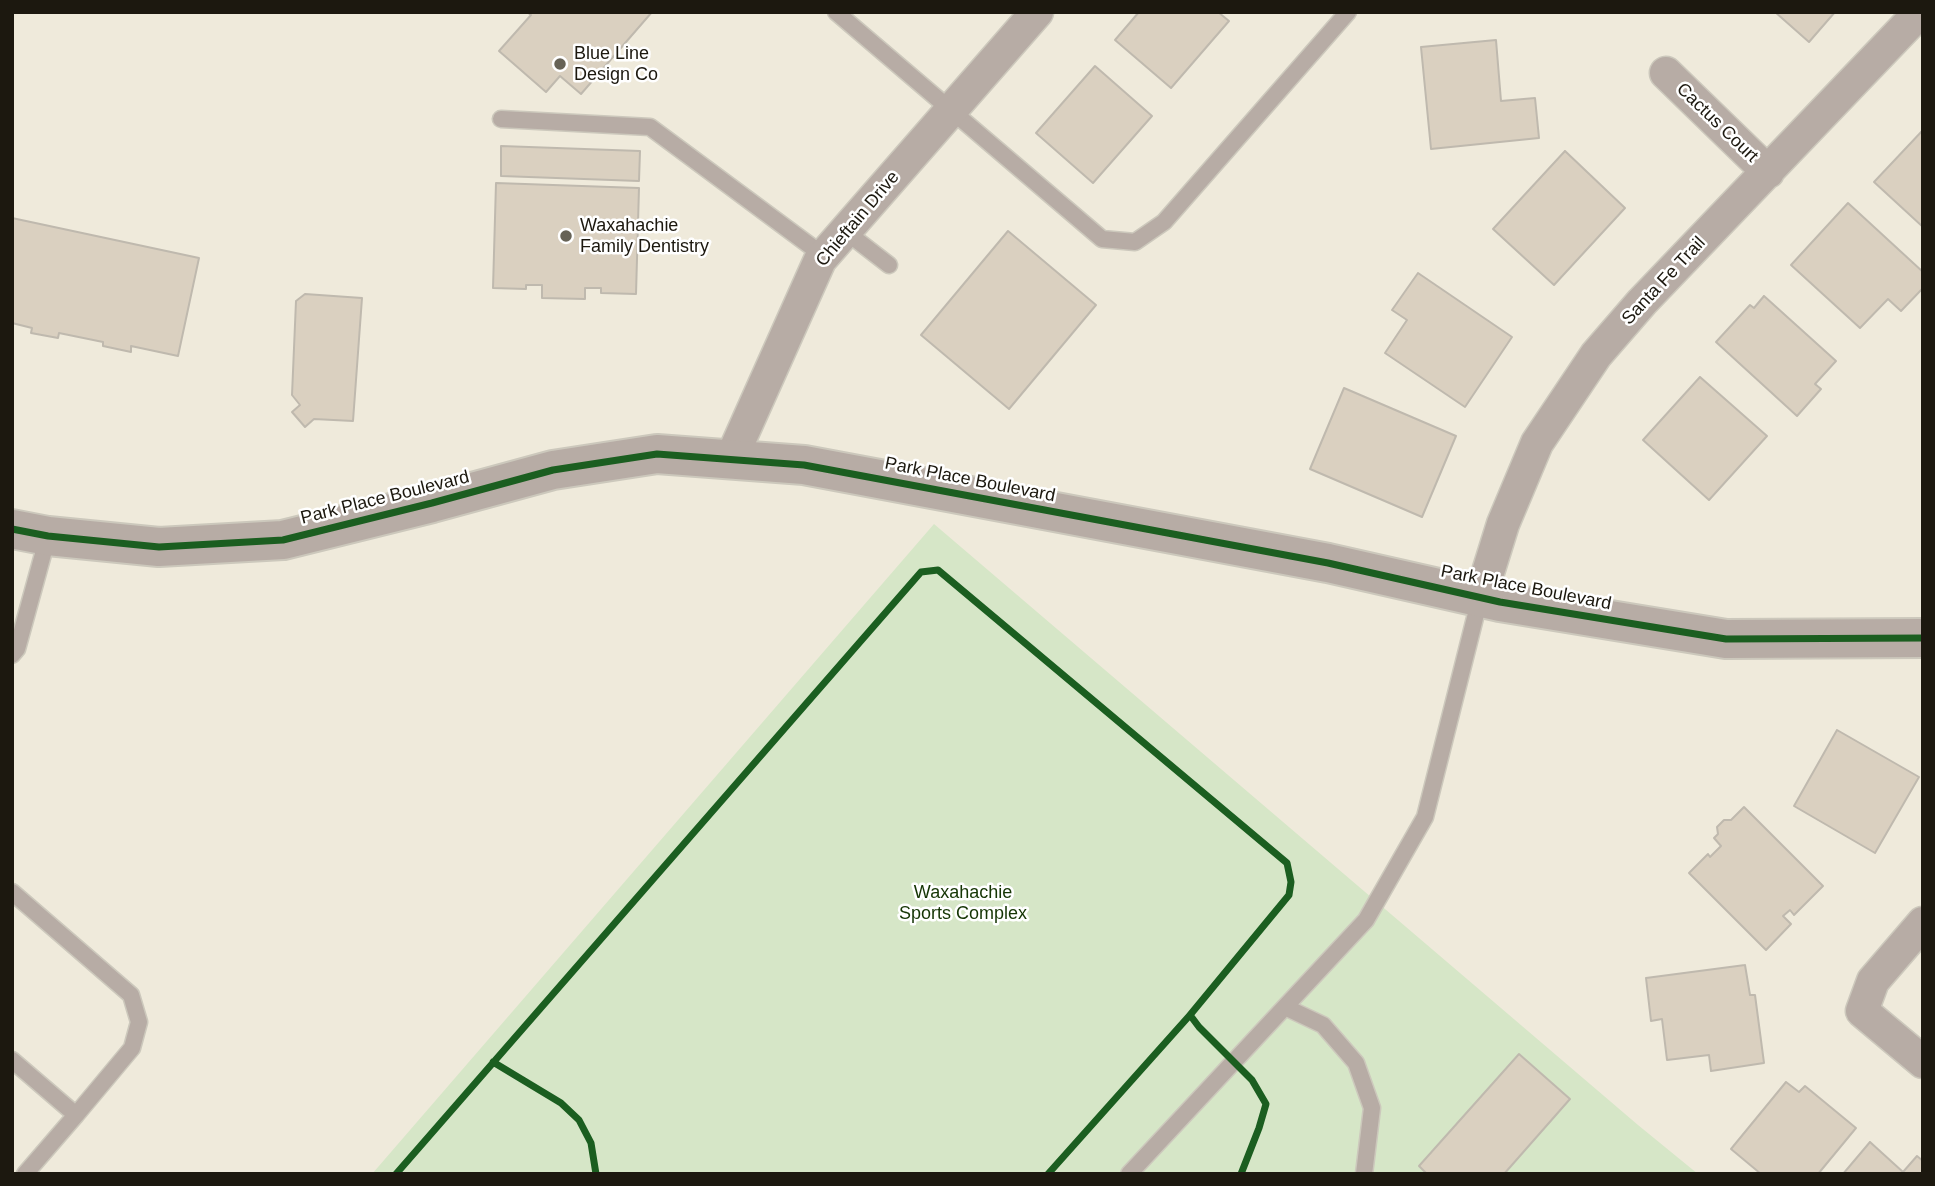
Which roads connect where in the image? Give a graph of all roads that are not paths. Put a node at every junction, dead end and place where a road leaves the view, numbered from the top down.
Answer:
1 (836, 12) edge
2 (1037, 12) edge
3 (1348, 12) edge
4 (1920, 12) edge
5 (1666, 73) dead end
6 (950, 111) junction
7 (501, 119) dead end
8 (1768, 172) junction
9 (845, 231) junction
10 (824, 256) junction
11 (889, 265) dead end
12 (730, 459) junction
13 (30, 533) edge
14 (1480, 598) junction
15 (1923, 638) edge
16 (12, 655) edge
17 (12, 892) edge
18 (1923, 923) edge
19 (1284, 1007) junction
20 (12, 1060) edge
21 (1923, 1062) edge
22 (76, 1115) junction
23 (25, 1174) edge
24 (1129, 1174) edge
25 (1364, 1174) edge

1 - 6 lane
2 - 6 street, Chieftain Drive
3 - 6 lane
4 - 8 street, Santa Fe Trail
5 - 8 street, Cactus Court
6 - 9 street, Chieftain Drive
7 - 10 lane
8 - 14 street, Santa Fe Trail
9 - 10 street, Chieftain Drive
9 - 11 lane
10 - 12 street, Chieftain Drive
12 - 13 street, Park Place Boulevard
12 - 14 street, Park Place Boulevard
13 - 16 lane
14 - 15 street, Park Place Boulevard
14 - 19 lane
17 - 22 lane
18 - 21 street
19 - 24 lane
19 - 25 lane
20 - 22 lane
22 - 23 lane

